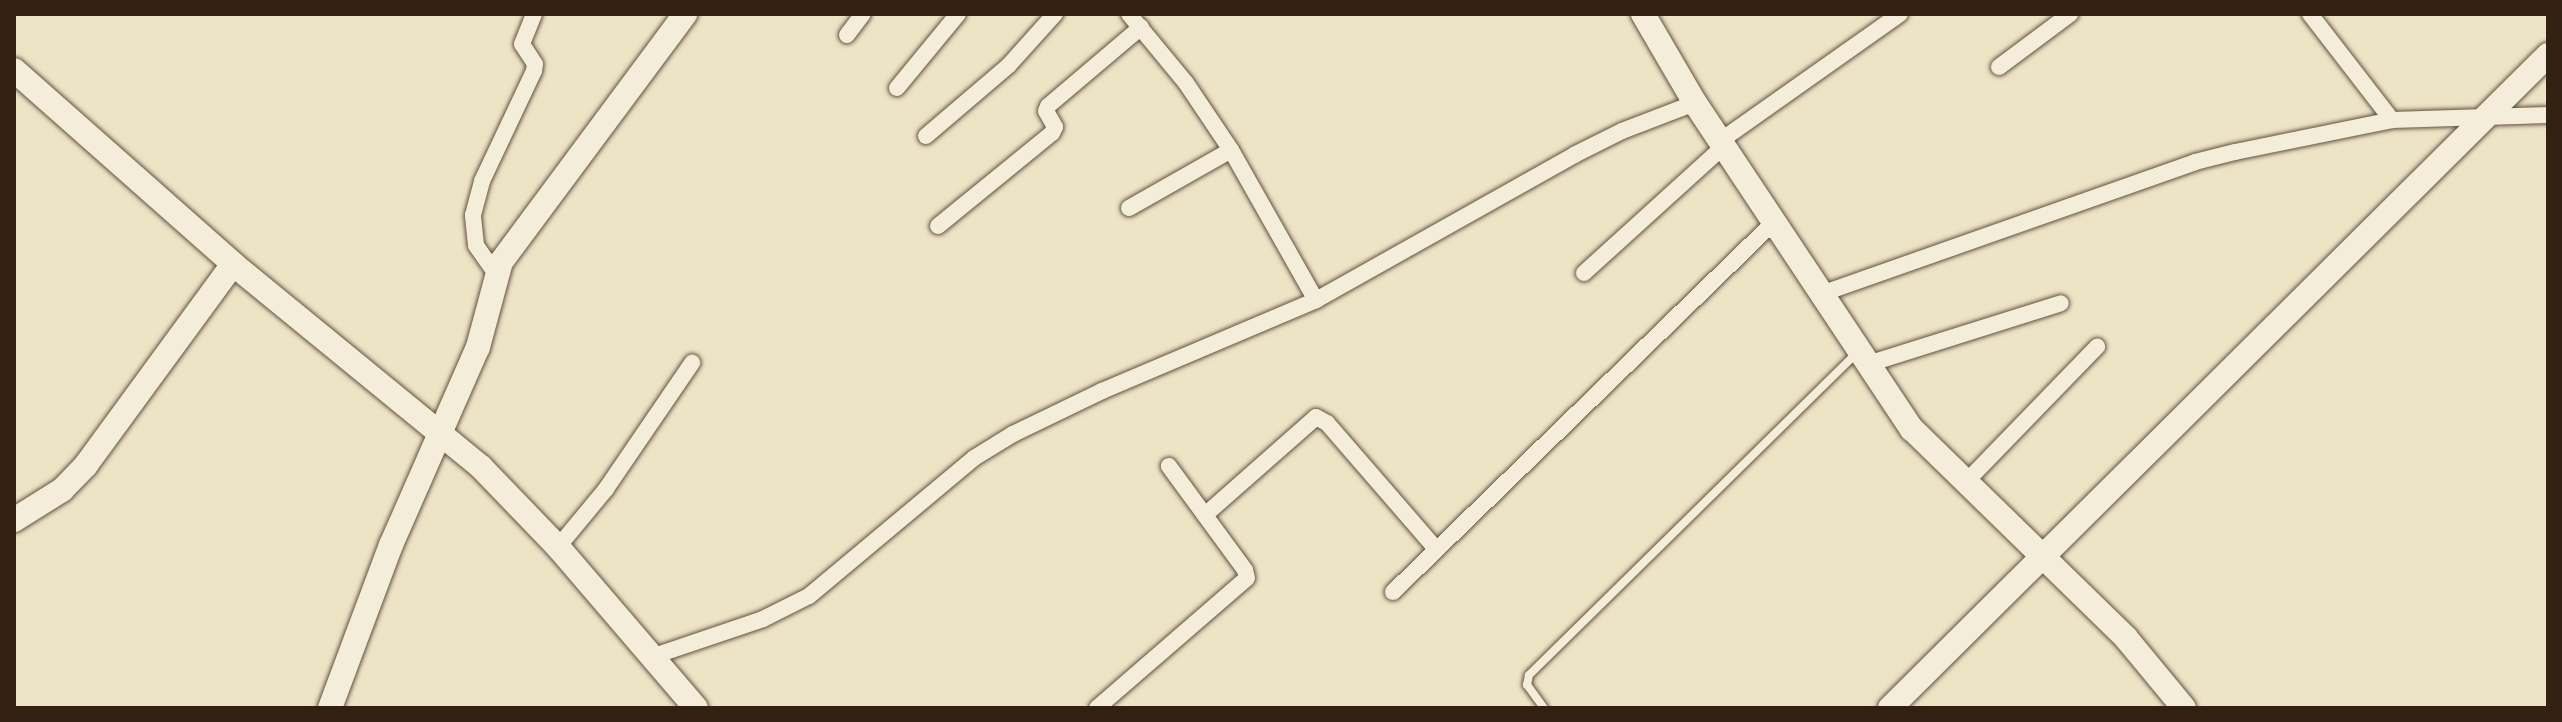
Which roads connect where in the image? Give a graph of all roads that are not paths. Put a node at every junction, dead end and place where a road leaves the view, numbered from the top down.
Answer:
1 (534, 14) edge
2 (685, 14) edge
3 (863, 14) edge
4 (958, 14) edge
5 (1055, 14) edge
6 (1643, 14) edge
7 (1900, 14) edge
8 (2070, 14) edge
9 (2310, 14) edge
10 (1135, 19) edge
11 (847, 35) dead end
12 (2548, 55) edge
13 (1999, 67) dead end
14 (14, 70) edge
15 (897, 88) dead end
16 (1695, 103) junction
17 (2548, 115) edge
18 (2489, 117) junction
19 (2392, 120) junction
20 (926, 136) dead end
21 (1722, 143) junction
22 (1231, 150) junction
23 (1129, 208) dead end
24 (1774, 222) junction
25 (938, 226) dead end
26 (233, 264) junction
27 (1584, 273) dead end
28 (496, 274) junction
29 (1821, 294) junction
30 (1316, 300) junction
31 (2061, 303) dead end
32 (2097, 347) dead end
33 (1864, 357) junction
34 (692, 363) dead end
35 (439, 430) junction
36 (1169, 466) dead end
37 (1965, 483) junction
38 (1205, 515) junction
39 (14, 520) edge
40 (558, 547) junction
41 (1436, 549) junction
42 (2044, 558) junction
43 (1393, 592) dead end
44 (654, 656) junction
45 (330, 708) edge
46 (696, 708) edge
47 (1097, 708) edge
48 (1544, 708) edge
49 (1890, 708) edge
50 (2184, 708) edge

1 - 28 street
2 - 28 street
3 - 11 street
4 - 15 street
5 - 20 street
6 - 16 street
7 - 21 street
8 - 13 street
9 - 19 street
10 - 22 street
10 - 25 street
12 - 18 street
14 - 26 street
16 - 21 street
16 - 30 street
17 - 18 street
18 - 19 street
18 - 42 street
19 - 29 street
21 - 24 street
21 - 27 street
22 - 23 street
22 - 30 street
24 - 29 street
24 - 41 street
26 - 35 street
26 - 39 street
28 - 35 street
29 - 33 street
30 - 44 street
31 - 33 street
32 - 37 street
33 - 37 street
33 - 48 lane
34 - 40 street
35 - 40 street
35 - 45 street
36 - 38 street
37 - 42 street
38 - 41 street
38 - 47 street
40 - 44 street
41 - 43 street
42 - 49 street
42 - 50 street
44 - 46 street

